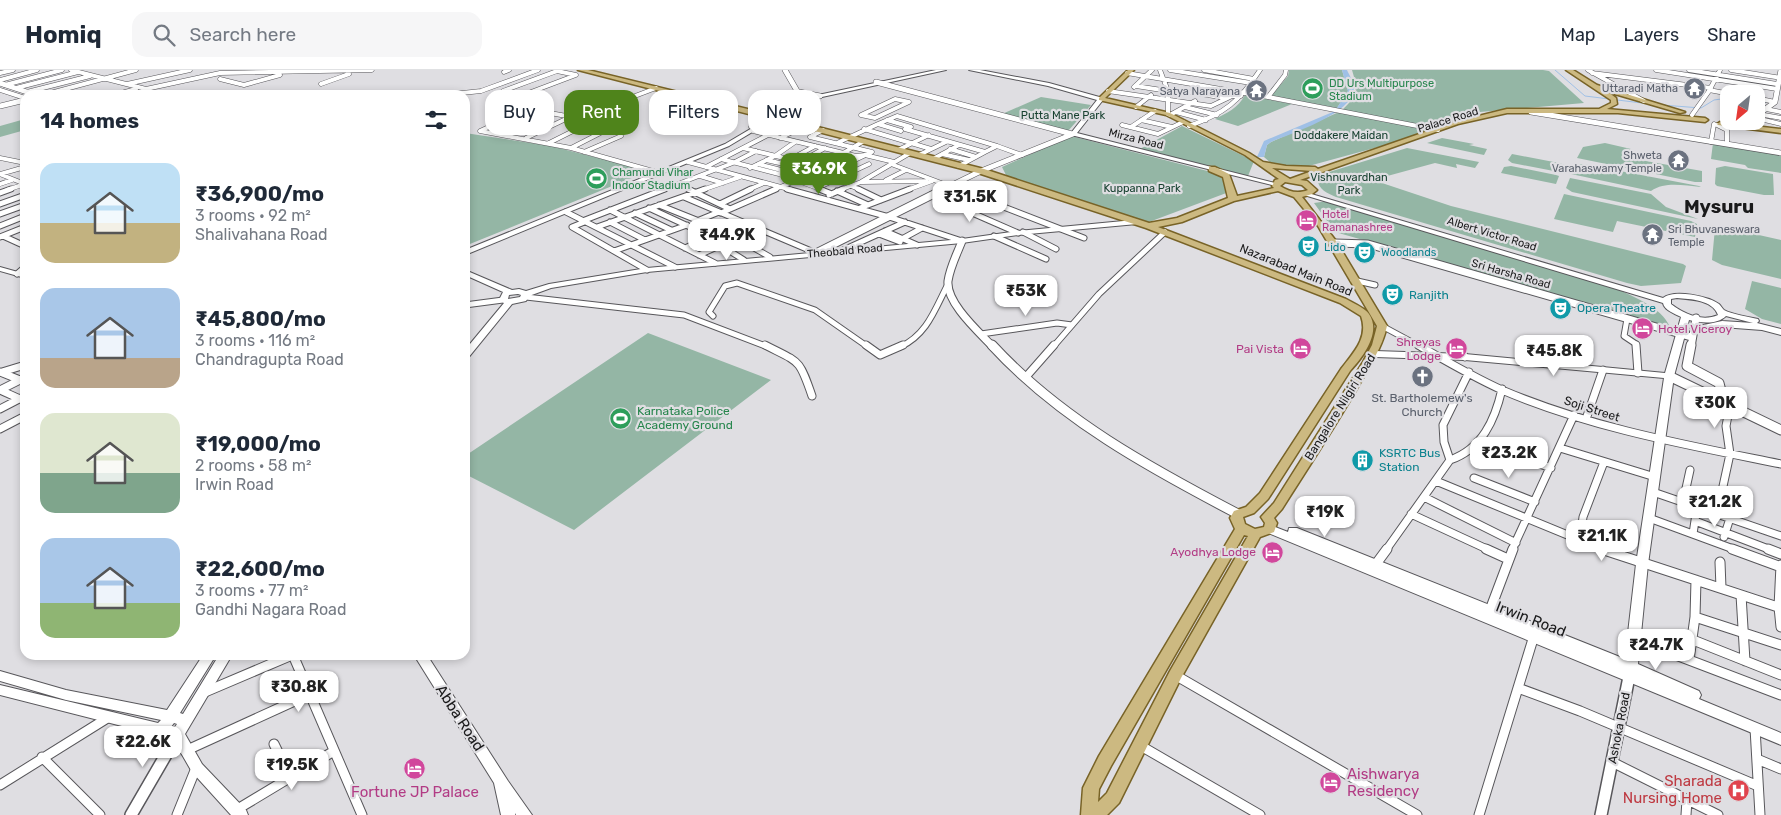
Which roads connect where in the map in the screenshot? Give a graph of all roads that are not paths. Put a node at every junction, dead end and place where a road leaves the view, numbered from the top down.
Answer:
1 (13, 70) edge
2 (38, 70) edge
3 (62, 70) edge
4 (72, 70) edge
5 (136, 70) edge
6 (190, 70) edge
7 (209, 70) edge
8 (372, 70) edge
9 (537, 70) edge
10 (580, 70) edge
11 (785, 70) edge
12 (943, 70) edge
13 (972, 70) edge
14 (1153, 70) edge
15 (1160, 70) edge
16 (1170, 70) edge
17 (1204, 70) edge
18 (1227, 70) edge
19 (1258, 70) edge
20 (1286, 70) edge
21 (1569, 70) edge
22 (1574, 70) edge
23 (1656, 70) edge
24 (1689, 70) edge
25 (1706, 70) edge
26 (1780, 70) edge
27 (1178, 71) edge
28 (1590, 71) edge
29 (78, 72) junction
30 (356, 72) junction
31 (569, 72) edge
32 (1129, 72) edge
33 (1662, 72) edge
34 (1731, 72) edge
35 (0, 73) edge
36 (220, 73) junction
37 (290, 73) junction
38 (1198, 74) edge
39 (90, 75) junction
40 (1146, 76) junction
41 (1717, 76) edge
42 (1255, 77) junction
43 (1691, 77) junction
44 (103, 79) junction
45 (220, 79) dead end
46 (1166, 79) junction
47 (1175, 81) junction
48 (876, 82) junction
49 (1157, 82) dead end
50 (1223, 82) junction
51 (1662, 82) junction
52 (1779, 82) edge
53 (2, 83) edge
54 (321, 84) dead end
55 (1190, 84) junction
56 (124, 85) junction
57 (1250, 85) junction
58 (1692, 85) junction
59 (1750, 85) joint
60 (16, 88) junction
61 (138, 88) junction
62 (656, 88) junction
63 (1216, 88) junction
64 (1599, 88) junction
65 (1154, 89) junction
66 (1710, 89) junction
67 (0, 90) edge
68 (22, 90) edge
69 (34, 90) edge
70 (62, 90) edge
71 (131, 90) edge
72 (798, 90) edge
73 (1072, 90) junction
74 (1108, 91) junction
75 (1168, 91) junction
76 (1182, 91) junction
77 (470, 92) edge
78 (1720, 92) edge
79 (10, 93) junction
80 (918, 93) junction
81 (639, 94) edge
82 (1134, 94) junction
83 (1243, 94) junction
84 (0, 95) edge
85 (1203, 95) junction
86 (821, 96) edge
87 (1150, 96) junction
88 (1177, 96) dead end
89 (1268, 97) junction
90 (20, 98) edge
91 (1226, 98) junction
92 (1101, 99) junction
93 (1170, 99) junction
94 (904, 100) junction
95 (1777, 100) edge
96 (20, 101) edge
97 (1644, 101) junction
98 (1193, 102) junction
99 (1121, 104) junction
100 (0, 106) edge
101 (1136, 107) junction
102 (1185, 107) junction
103 (1766, 109) joint
104 (1696, 110) junction
105 (748, 111) edge
106 (1155, 111) junction
107 (1603, 111) junction
108 (1531, 112) junction
109 (1781, 112) edge
110 (1172, 114) junction
111 (1217, 115) junction
112 (1765, 117) edge
113 (1781, 118) edge
114 (1765, 119) edge
115 (564, 120) edge
116 (887, 120) junction
117 (1142, 120) junction
118 (1207, 120) junction
119 (920, 122) junction
120 (1713, 122) junction
121 (1137, 123) junction
122 (1428, 123) dead end
123 (1720, 123) edge
124 (878, 124) junction
125 (1186, 124) junction
126 (1781, 124) edge
127 (1122, 125) dead end
128 (1130, 127) junction
129 (1172, 127) junction
130 (864, 129) junction
131 (912, 129) junction
132 (943, 129) junction
133 (1765, 129) edge
134 (823, 130) joint
135 (903, 130) junction
136 (1166, 130) junction
137 (1438, 130) junction
138 (1781, 131) edge
139 (748, 132) edge
140 (933, 134) junction
141 (1073, 134) junction
142 (507, 135) edge
143 (564, 135) edge
144 (597, 135) edge
145 (768, 135) joint
146 (786, 135) edge
147 (621, 136) dead end
148 (888, 136) junction
149 (928, 136) junction
150 (848, 137) junction
151 (526, 138) junction
152 (779, 138) junction
153 (971, 138) junction
154 (897, 139) junction
155 (918, 140) junction
156 (864, 141) junction
157 (795, 142) junction
158 (946, 142) junction
159 (1711, 142) junction
160 (548, 143) junction
161 (837, 143) junction
162 (873, 143) junction
163 (911, 143) junction
164 (1727, 144) junction
165 (958, 145) junction
166 (815, 146) junction
167 (883, 146) junction
168 (937, 146) junction
169 (997, 146) junction
170 (853, 147) junction
171 (743, 148) junction
172 (825, 148) junction
173 (570, 149) junction
174 (931, 149) junction
175 (950, 149) junction
176 (898, 150) junction
177 (756, 151) junction
178 (584, 152) junction
179 (844, 152) junction
180 (872, 152) junction
181 (985, 152) junction
182 (910, 153) junction
183 (1781, 153) edge
184 (942, 154) junction
185 (1022, 154) junction
186 (865, 155) junction
187 (919, 155) junction
188 (775, 156) junction
189 (976, 157) junction
190 (0, 158) edge
191 (791, 159) junction
192 (856, 159) junction
193 (933, 159) junction
194 (721, 160) junction
195 (766, 160) junction
196 (969, 160) junction
197 (20, 162) edge
198 (688, 162) junction
199 (800, 162) junction
200 (1258, 162) junction
201 (733, 163) junction
202 (892, 163) junction
203 (758, 164) junction
204 (869, 164) junction
205 (793, 166) junction
206 (959, 166) junction
207 (706, 167) junction
208 (749, 167) junction
209 (821, 167) junction
210 (20, 168) edge
211 (883, 169) junction
212 (1212, 169) junction
213 (1321, 169) junction
214 (715, 170) junction
215 (786, 170) junction
216 (906, 170) junction
217 (981, 171) junction
218 (660, 173) junction
219 (810, 173) junction
220 (0, 174) edge
221 (731, 174) junction
222 (778, 174) junction
223 (700, 176) junction
224 (824, 176) junction
225 (740, 177) junction
226 (801, 178) junction
227 (836, 179) junction
228 (12, 180) junction
229 (1285, 180) junction
230 (1294, 180) junction
231 (795, 181) junction
232 (934, 181) junction
233 (20, 182) edge
234 (861, 182) junction
235 (883, 182) junction
236 (723, 183) junction
237 (764, 183) junction
238 (1304, 183) junction
239 (0, 184) edge
240 (677, 184) junction
241 (20, 186) edge
242 (852, 186) junction
243 (951, 186) junction
244 (1277, 186) junction
245 (779, 188) junction
246 (660, 191) junction
247 (0, 192) edge
248 (838, 192) junction
249 (694, 193) junction
250 (1261, 193) junction
251 (832, 194) junction
252 (930, 195) junction
253 (647, 196) junction
254 (1306, 196) junction
255 (20, 197) edge
256 (681, 197) junction
257 (821, 198) junction
258 (1232, 199) junction
259 (881, 200) junction
260 (0, 204) edge
261 (662, 204) junction
262 (720, 204) junction
263 (868, 205) junction
264 (20, 207) edge
265 (649, 208) junction
266 (860, 208) junction
267 (730, 209) junction
268 (610, 210) junction
269 (566, 212) junction
270 (720, 212) junction
271 (635, 213) junction
272 (0, 214) edge
273 (624, 217) junction
274 (889, 217) junction
275 (20, 218) edge
276 (586, 220) junction
277 (697, 220) junction
278 (1179, 220) junction
279 (740, 221) junction
280 (610, 222) junction
281 (905, 222) junction
282 (1134, 222) junction
283 (685, 225) junction
284 (0, 226) edge
285 (1149, 226) junction
286 (597, 227) junction
287 (718, 228) junction
288 (922, 228) junction
289 (20, 229) edge
290 (1064, 229) junction
291 (671, 230) junction
292 (861, 230) junction
293 (724, 231) junction
294 (885, 231) junction
295 (1165, 232) junction
296 (1020, 233) junction
297 (659, 234) junction
298 (877, 235) junction
299 (994, 236) junction
300 (2, 237) edge
301 (737, 238) junction
302 (1084, 238) dead end
303 (645, 240) junction
304 (900, 240) junction
305 (962, 241) junction
306 (1334, 243) junction
307 (20, 244) edge
308 (633, 244) junction
309 (720, 245) junction
310 (908, 245) junction
311 (917, 245) junction
312 (686, 248) junction
313 (1056, 250) dead end
314 (470, 251) edge
315 (614, 251) junction
316 (841, 251) junction
317 (816, 253) junction
318 (699, 255) junction
319 (770, 257) junction
320 (1046, 259) dead end
321 (744, 260) junction
322 (715, 263) junction
323 (470, 267) edge
324 (675, 267) junction
325 (1, 268) edge
326 (647, 270) junction
327 (470, 274) edge
328 (20, 275) edge
329 (481, 279) junction
330 (470, 280) edge
331 (1291, 280) junction
332 (1353, 280) junction
333 (948, 284) junction
334 (1375, 285) dead end
335 (525, 294) junction
336 (506, 297) junction
337 (1363, 297) junction
338 (1666, 300) junction
339 (470, 304) edge
340 (1722, 314) junction
341 (713, 316) dead end
342 (1691, 317) junction
343 (1627, 319) junction
344 (1072, 325) junction
345 (1382, 326) junction
346 (1762, 327) junction
347 (1781, 328) edge
348 (1781, 332) edge
349 (1692, 333) junction
350 (980, 334) junction
351 (1680, 334) junction
352 (1458, 348) dead end
353 (470, 349) edge
354 (1375, 354) junction
355 (1441, 356) junction
356 (1465, 357) junction
357 (20, 367) edge
358 (1603, 370) junction
359 (1469, 372) junction
360 (0, 373) edge
361 (1638, 373) junction
362 (1669, 376) junction
363 (1026, 378) junction
364 (20, 380) edge
365 (20, 382) edge
366 (1502, 389) junction
367 (0, 390) edge
368 (812, 396) dead end
369 (20, 397) edge
370 (20, 399) edge
371 (1730, 405) junction
372 (1, 407) edge
373 (1574, 415) junction
374 (20, 419) edge
375 (1586, 419) junction
376 (0, 429) edge
377 (1781, 430) edge
378 (1659, 439) junction
379 (1477, 442) junction
380 (1560, 448) junction
381 (1730, 454) junction
382 (1450, 460) junction
383 (1604, 462) junction
384 (1781, 464) edge
385 (1550, 468) junction
386 (1690, 470) dead end
387 (1474, 478) dead end
388 (1655, 478) junction
389 (1436, 481) junction
390 (1653, 492) junction
391 (1424, 497) junction
392 (1535, 502) junction
393 (1683, 502) junction
394 (1697, 507) junction
395 (1411, 514) junction
396 (1717, 514) junction
397 (1243, 517) junction
398 (1649, 518) junction
399 (1730, 518) junction
400 (1528, 519) junction
401 (1695, 521) junction
402 (1266, 526) junction
403 (1725, 533) junction
404 (1693, 534) junction
405 (1781, 536) edge
406 (1580, 540) junction
407 (1516, 543) junction
408 (1722, 544) junction
409 (1781, 554) edge
410 (1508, 559) junction
411 (1720, 562) dead end
412 (1642, 564) junction
413 (1781, 566) edge
414 (1373, 567) junction
415 (1696, 580) junction
416 (1721, 588) junction
417 (1741, 595) junction
418 (1780, 607) edge
419 (1490, 610) junction
420 (1694, 617) junction
421 (1781, 626) edge
422 (1744, 632) junction
423 (1534, 638) junction
424 (1634, 640) junction
425 (1693, 640) junction
426 (1781, 645) edge
427 (207, 660) edge
428 (223, 660) edge
429 (280, 660) edge
430 (294, 660) edge
431 (423, 660) edge
432 (1689, 660) junction
433 (1745, 660) junction
434 (1630, 670) junction
435 (1175, 675) junction
436 (1781, 675) edge
437 (0, 676) edge
438 (1518, 688) junction
439 (0, 690) edge
440 (202, 693) junction
441 (310, 694) junction
442 (1781, 695) edge
443 (172, 716) junction
444 (109, 717) junction
445 (187, 720) junction
446 (1620, 728) junction
447 (1755, 728) junction
448 (162, 731) junction
449 (1781, 733) edge
450 (178, 734) junction
451 (1781, 739) edge
452 (274, 744) dead end
453 (1141, 746) junction
454 (185, 751) junction
455 (334, 751) junction
456 (42, 757) junction
457 (1757, 759) junction
458 (1612, 762) junction
459 (196, 768) junction
460 (1781, 769) edge
461 (290, 777) junction
462 (501, 781) junction
463 (0, 785) edge
464 (1758, 786) junction
465 (1686, 800) junction
466 (239, 812) edge
467 (1762, 814) edge
468 (100, 815) edge
469 (132, 815) edge
470 (177, 815) edge
471 (362, 815) edge
472 (508, 815) edge
473 (525, 815) edge
474 (1089, 815) edge
475 (1096, 815) edge
476 (1260, 815) edge
477 (1418, 815) edge
478 (1479, 815) edge
479 (1600, 815) edge
480 (1686, 815) edge
481 (1718, 815) edge

1 - 35 street
2 - 53 street
3 - 53 street
4 - 29 street
5 - 44 street
6 - 56 street
7 - 36 street
8 - 30 street
9 - 77 street
10 - 31 street
10 - 62 main road
11 - 72 street
12 - 48 main road
13 - 73 main road
14 - 15 street
14 - 40 street
15 - 46 street
16 - 27 street
17 - 42 street
18 - 42 street
19 - 42 street
20 - 89 street
21 - 64 main road
22 - 64 main road
23 - 33 street
24 - 41 street
25 - 41 street
26 - 52 street
27 - 38 street
27 - 47 street
28 - 51 street
28 - 97 street
29 - 39 street
29 - 60 street
30 - 37 street
30 - 54 street
31 - 31 street
32 - 40 street
32 - 74 main road
33 - 43 street
33 - 51 street
34 - 52 street
36 - 37 street
36 - 61 street
37 - 45 street
38 - 50 street
38 - 55 street
38 - 57 street
39 - 44 street
39 - 69 street
40 - 46 street
40 - 65 street
41 - 43 street
41 - 52 street
41 - 59 street
41 - 66 street
42 - 57 street
43 - 58 street
44 - 56 street
44 - 70 street
46 - 47 street
46 - 75 street
47 - 55 street
48 - 80 street, Mirza Road
48 - 86 main road
49 - 65 street
50 - 57 street
50 - 63 street
51 - 58 street
52 - 59 street
52 - 95 street
53 - 60 street
55 - 63 street
55 - 76 street
56 - 61 street
57 - 83 street
58 - 66 street
60 - 68 street
61 - 71 street
62 - 81 street
62 - 105 main road
63 - 83 street
64 - 97 main road
64 - 107 main road
65 - 75 street
65 - 87 street
66 - 78 street
66 - 104 street
67 - 79 street
73 - 74 main road
73 - 92 main road
74 - 82 street
74 - 92 main road
75 - 93 street
76 - 85 street
76 - 88 street
79 - 84 street
79 - 90 street
80 - 94 street
80 - 141 street, Mirza Road
82 - 87 street
82 - 99 street
83 - 89 street
83 - 91 street
83 - 111 street
85 - 91 street
85 - 98 street
87 - 93 street
87 - 101 street
89 - 137 street
91 - 98 street
92 - 99 main road
92 - 141 main road
93 - 98 street
93 - 110 street
94 - 94 street
95 - 103 street
96 - 100 street
97 - 104 main road
98 - 102 street
99 - 101 main road
101 - 106 main road
102 - 110 street
102 - 111 street
103 - 109 street
104 - 120 main road
106 - 110 main road
106 - 117 street
107 - 108 main road, Palace Road
107 - 120 main road
107 - 137 main road
108 - 159 street
108 - 238 main road, Palace Road
110 - 118 street
110 - 125 main road
111 - 118 street
112 - 113 street
114 - 126 street
115 - 151 street
116 - 119 street
116 - 124 street
116 - 131 street
117 - 121 street
117 - 129 street
118 - 125 street
119 - 131 street
119 - 132 street
120 - 123 main road
120 - 138 main road
120 - 159 street
120 - 164 street
121 - 128 street
121 - 136 street
122 - 137 street
124 - 130 street
124 - 135 street
125 - 129 street
125 - 200 main road
127 - 128 street
128 - 136 street
129 - 136 street
130 - 148 street
130 - 150 street
131 - 135 street
131 - 140 street
131 - 149 street
131 - 154 street
132 - 140 street
132 - 153 street
133 - 138 main road
134 - 150 main road
134 - 161 street
135 - 148 street
137 - 213 main road
139 - 198 main road
140 - 149 street
141 - 185 street
141 - 212 main road, Mirza Road
142 - 151 street
143 - 160 street
144 - 173 street
145 - 152 street
145 - 171 street
146 - 152 street
147 - 178 street
148 - 154 street
148 - 162 street
149 - 155 street
149 - 158 street
150 - 156 main road
150 - 161 street
151 - 160 street
152 - 157 street
153 - 165 street
153 - 169 street
154 - 163 street
155 - 163 street
155 - 168 street
156 - 162 main road
156 - 170 street
157 - 166 street
157 - 188 street
158 - 165 street
158 - 168 street
159 - 164 street
160 - 173 street
161 - 170 street
162 - 167 main road
163 - 174 street
163 - 176 street
164 - 183 street
165 - 175 street
165 - 181 street
166 - 172 street
166 - 191 street
167 - 176 main road
167 - 180 street
168 - 174 street
169 - 181 street
169 - 185 street
170 - 179 street
170 - 180 street
171 - 177 street
171 - 194 street
172 - 179 street
172 - 199 street
173 - 178 street
174 - 187 street
175 - 184 street
175 - 189 street
176 - 182 main road
177 - 188 street
177 - 201 street
178 - 218 street
179 - 186 street
179 - 209 street
180 - 186 street
181 - 189 street
182 - 187 main road
182 - 202 street
184 - 193 street
184 - 196 street
185 - 217 street
186 - 192 street
186 - 202 street
187 - 193 main road
188 - 191 street
188 - 195 street
189 - 196 street
190 - 197 street
191 - 199 street
192 - 204 street
192 - 224 street
193 - 206 main road
194 - 201 street
194 - 207 street
195 - 203 street
195 - 205 street
196 - 206 street
198 - 207 street
198 - 218 main road
199 - 205 street
199 - 209 street
200 - 213 main road
200 - 229 main road
201 - 208 street
201 - 214 street
202 - 211 street
202 - 216 street
203 - 208 street
203 - 215 street
204 - 211 street
204 - 227 street
205 - 215 street
206 - 217 main road
207 - 214 street
208 - 221 street
208 - 222 street
209 - 219 street
210 - 220 street
211 - 234 street
212 - 244 main road, Mirza Road
212 - 258 main road
213 - 230 main road
214 - 221 street
214 - 223 street
215 - 219 street
215 - 222 street
216 - 232 street
216 - 235 street
217 - 243 street
217 - 282 main road
218 - 269 main road
219 - 224 street
219 - 226 street
220 - 228 street
221 - 225 street
222 - 231 street
223 - 236 street
223 - 240 street
224 - 227 street
225 - 236 street
225 - 237 street
226 - 227 street
226 - 231 street
227 - 242 street
228 - 233 street
228 - 239 street
229 - 230 main road
229 - 244 main road
230 - 238 main road
231 - 245 street
231 - 251 street
232 - 235 street
232 - 243 street
232 - 259 street
234 - 235 street
234 - 242 street
236 - 249 street
237 - 245 street
237 - 262 street
238 - 254 main road
240 - 246 street
240 - 249 street
241 - 247 street
242 - 248 street
242 - 259 street
243 - 252 street
243 - 290 street
244 - 250 main road
244 - 254 main road
245 - 257 street
245 - 267 street
246 - 253 street
246 - 256 street
248 - 251 street
248 - 263 street
249 - 256 street
249 - 262 street
250 - 254 main road
250 - 258 main road
251 - 257 street
252 - 274 street
252 - 296 street
253 - 261 street
253 - 268 street
254 - 306 main road
254 - 338 main road
255 - 260 street
256 - 261 street
256 - 270 street
257 - 266 street
258 - 278 main road
259 - 263 street
261 - 265 street
261 - 277 street
262 - 267 street
263 - 266 street
264 - 272 street
265 - 271 street
265 - 283 street
266 - 274 street
267 - 270 street
268 - 273 street
268 - 276 street
269 - 276 street
269 - 314 main road
270 - 277 street
270 - 279 street
271 - 273 street
271 - 291 street
273 - 280 street
273 - 297 street
274 - 281 street
274 - 292 street
275 - 284 street
276 - 286 street
276 - 315 street
277 - 283 street
277 - 287 street
278 - 285 main road
278 - 295 main road
279 - 287 street
279 - 317 street
280 - 286 street
280 - 303 street
281 - 288 street
281 - 294 street
282 - 285 main road, Theobald Road
282 - 290 main road, Theobald Road
283 - 287 street
283 - 291 street
285 - 295 main road, Theobald Road
286 - 308 street
287 - 293 street
288 - 304 street
288 - 305 street
289 - 300 street
290 - 296 main road, Theobald Road
290 - 302 street
291 - 297 street
292 - 298 street
292 - 317 street
293 - 301 street
293 - 312 street
294 - 298 street
294 - 304 street
295 - 331 main road, Nazarabad Main Road
295 - 344 street
296 - 299 main road, Theobald Road
296 - 313 street
297 - 303 street
297 - 312 street
298 - 304 street
298 - 316 street
299 - 305 main road, Theobald Road
299 - 320 street
300 - 307 street
301 - 309 street
301 - 319 street
303 - 308 street
304 - 310 street
304 - 311 street
305 - 311 main road, Theobald Road
305 - 333 street
306 - 332 main road
306 - 343 street, Sri Harsha Road
308 - 315 street
308 - 324 street
309 - 318 street
309 - 321 street
310 - 311 main road, Theobald Road
310 - 316 main road, Theobald Road
312 - 318 street
315 - 326 street
316 - 317 main road, Theobald Road
317 - 319 main road, Theobald Road
318 - 322 street
319 - 321 main road, Theobald Road
321 - 322 main road, Theobald Road
322 - 324 main road, Theobald Road
323 - 329 main road
324 - 326 main road, Theobald Road
325 - 328 main road
326 - 335 main road, Theobald Road
327 - 329 main road
329 - 336 main road
330 - 336 main road
331 - 337 main road
331 - 397 main road, Nazarabad Main Road
332 - 334 street
332 - 337 main road
333 - 341 street
333 - 350 street
335 - 336 main road, Theobald Road
335 - 368 street
336 - 339 street
336 - 353 main road
337 - 345 main road
338 - 340 main road
338 - 342 main road
340 - 342 main road
340 - 346 main road
340 - 347 main road
342 - 349 street
342 - 351 main road, Ashoka Road
343 - 351 street, Sri Harsha Road
343 - 361 street
344 - 350 street
344 - 363 street
345 - 354 main road, Bangalore Nilgiri Road
345 - 355 street, Soji Street
346 - 348 main road
346 - 349 main road
349 - 351 street, Sri Harsha Road
349 - 371 street
350 - 363 street
351 - 362 main road, Ashoka Road
352 - 356 street
354 - 355 main road
354 - 402 main road, Bangalore Nilgiri Road
355 - 356 main road
355 - 359 street, Soji Street
356 - 358 main road
357 - 360 street
358 - 361 main road
358 - 375 street
359 - 366 street, Soji Street
359 - 382 street
360 - 364 street
361 - 362 main road
362 - 371 street
362 - 378 main road, Ashoka Road
363 - 397 street
365 - 367 street
366 - 373 street, Soji Street
366 - 379 street
367 - 369 street
370 - 372 street
371 - 377 street
371 - 381 street
373 - 375 street, Soji Street
373 - 380 street
374 - 376 street
375 - 378 street, Soji Street
378 - 381 street, Soji Street
378 - 388 main road, Ashoka Road
379 - 382 street
379 - 385 street
380 - 383 street
380 - 385 street
381 - 384 street, Soji Street
381 - 396 street
382 - 389 street
383 - 388 street
383 - 406 street
385 - 392 street
386 - 393 street
387 - 392 street
388 - 390 main road, Ashoka Road
389 - 391 street
389 - 400 street
390 - 393 street
390 - 398 main road, Ashoka Road
391 - 395 street
391 - 407 street
392 - 400 street
393 - 394 street
394 - 396 street
394 - 401 street
395 - 410 street
395 - 414 street
396 - 399 street
397 - 402 main road
397 - 474 main road, Nazarabad Main Road
398 - 404 street
398 - 412 main road, Ashoka Road
399 - 403 street
399 - 405 street
400 - 406 street
400 - 407 street
401 - 403 street
401 - 404 street
402 - 414 main road, Irwin Road
402 - 435 main road, Bangalore Nilgiri Road
403 - 408 street
403 - 409 street
404 - 408 street
406 - 412 street
407 - 410 street
408 - 413 street
410 - 419 street
411 - 416 street
412 - 415 street
412 - 424 main road, Ashoka Road
413 - 418 street
414 - 419 main road, Irwin Road
414 - 423 main road, Irwin Road
415 - 416 street
415 - 420 street
416 - 417 street
417 - 418 street
417 - 422 street
418 - 421 street
419 - 434 main road, Irwin Road
420 - 422 street
420 - 425 street
422 - 426 street
422 - 433 street
423 - 434 main road, Irwin Road
423 - 438 street
424 - 432 street
424 - 434 main road, Ashoka Road
425 - 432 street
425 - 433 street
427 - 443 main road
428 - 440 main road
429 - 440 street
430 - 441 street
431 - 462 main road, Abba Road
432 - 442 street
433 - 436 street
434 - 446 street, Ashoka Road
434 - 447 main road, Irwin Road
434 - 449 main road, Irwin Road
435 - 453 main road, Bangalore Nilgiri Road
435 - 477 street
437 - 443 main road
438 - 446 street
438 - 478 street
439 - 444 main road
440 - 445 main road
441 - 454 street
441 - 455 street
443 - 445 main road
443 - 448 main road
444 - 448 main road
444 - 456 street
445 - 450 main road
446 - 458 street, Ashoka Road
446 - 464 street
447 - 451 main road, Irwin Road
447 - 457 street
448 - 450 main road
450 - 454 main road
450 - 469 street
452 - 461 street
453 - 475 main road, Bangalore Nilgiri Road
453 - 476 street
454 - 459 main road
455 - 461 street
455 - 471 street
456 - 463 street
456 - 468 street
457 - 460 street
457 - 464 street
458 - 465 street
458 - 479 street, Ashoka Road
459 - 466 main road
459 - 470 street
461 - 466 street
462 - 472 main road, Abba Road
462 - 473 main road, Abba Road
464 - 467 street
465 - 480 street
465 - 481 street

